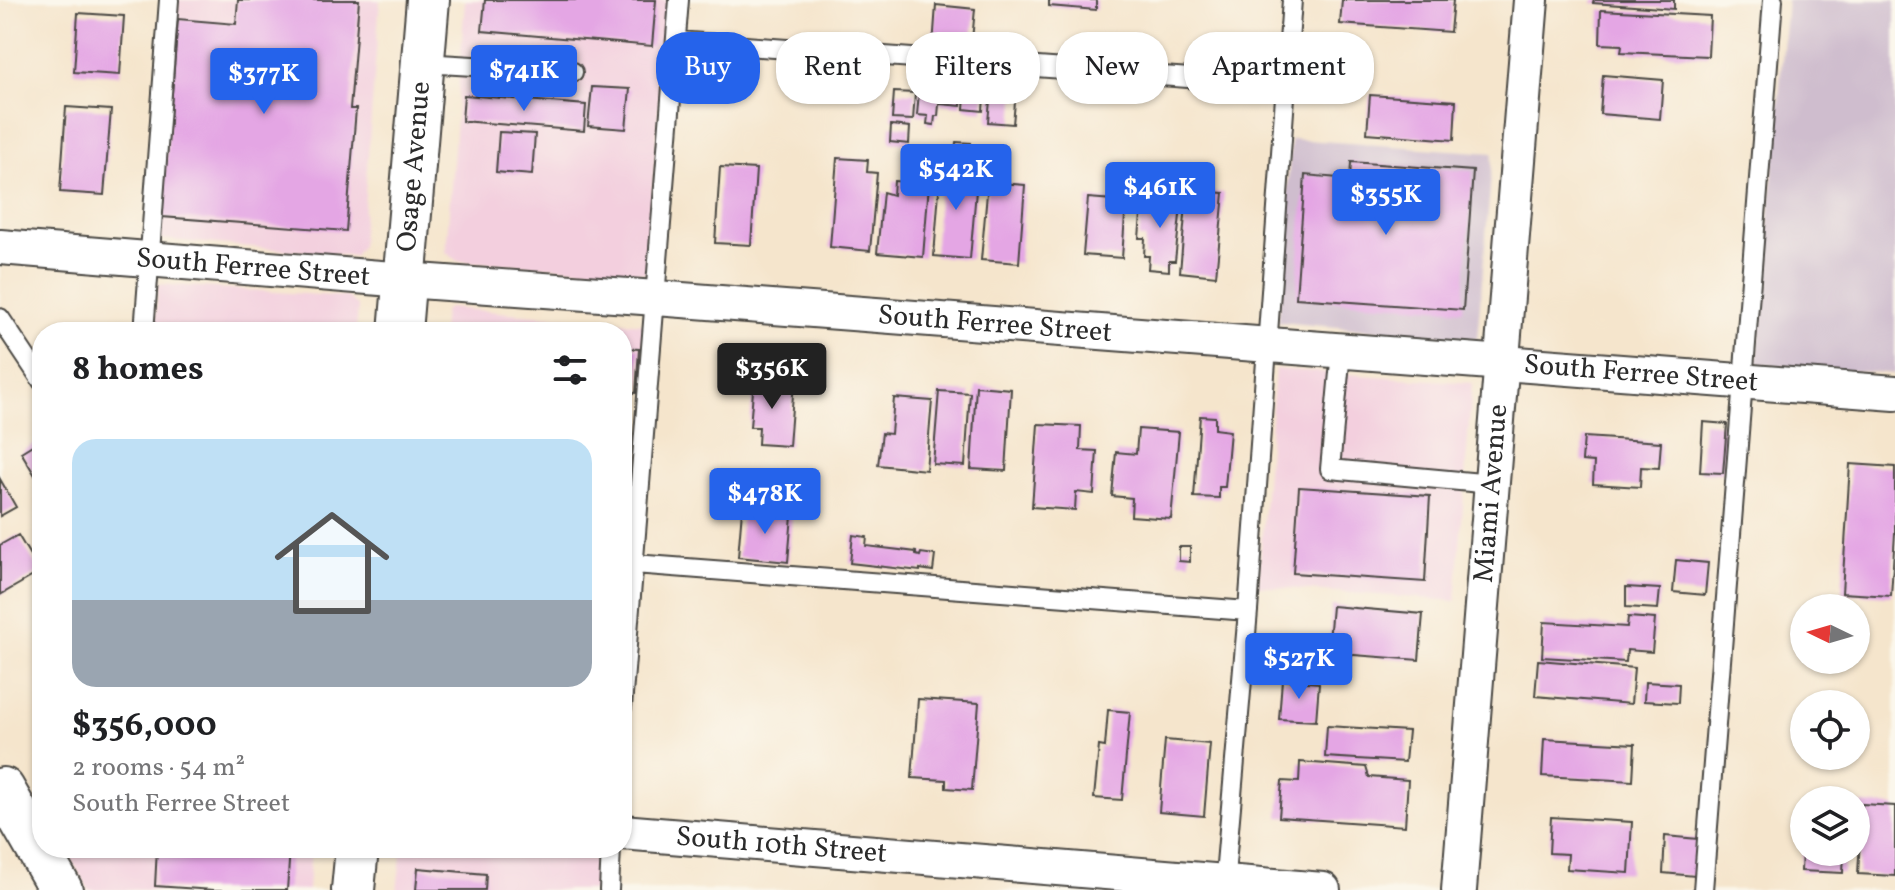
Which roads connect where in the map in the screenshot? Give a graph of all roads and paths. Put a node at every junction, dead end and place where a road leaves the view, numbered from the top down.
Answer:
1 (164, 0) edge
2 (428, 0) edge
3 (679, 0) edge
4 (1292, 0) edge
5 (1531, 0) edge
6 (1773, 0) edge
7 (677, 32) edge
8 (1290, 32) edge
9 (760, 47) edge
10 (423, 63) junction
11 (573, 72) dead end
12 (1184, 78) edge
13 (671, 104) edge
14 (1285, 104) edge
15 (0, 247) edge
16 (150, 259) junction
17 (405, 280) junction
18 (656, 298) junction
19 (0, 318) edge
20 (145, 322) edge
21 (401, 322) edge
22 (1268, 345) junction
23 (1341, 351) junction
24 (1501, 364) junction
25 (32, 366) edge
26 (1743, 382) junction
27 (1895, 393) edge
28 (1492, 484) junction
29 (634, 564) junction
30 (632, 588) edge
31 (1248, 611) junction
32 (11, 789) edge
33 (32, 831) edge
34 (632, 833) edge
35 (45, 858) edge
36 (356, 858) edge
37 (611, 858) edge
38 (1224, 886) edge
39 (61, 890) edge
40 (353, 890) edge
41 (609, 890) edge
42 (1323, 890) edge
43 (1459, 890) edge
44 (1703, 890) edge

1 - 16 lane
2 - 10 street, Osage Avenue
3 - 7 lane
4 - 8 lane
5 - 24 street, Miami Avenue
6 - 26 lane
9 - 12 lane
10 - 11 lane
10 - 17 street, Osage Avenue
13 - 18 lane
14 - 22 lane
15 - 16 street, South Ferree Street
16 - 17 street, South Ferree Street
16 - 20 lane
17 - 18 street, South Ferree Street
17 - 21 street, Osage Avenue
18 - 22 street, South Ferree Street
18 - 29 lane
19 - 25 lane
22 - 23 street, South Ferree Street
22 - 31 lane
23 - 24 street, South Ferree Street
23 - 28 lane
24 - 26 street, South Ferree Street
24 - 28 street, Miami Avenue
26 - 27 street, South Ferree Street
26 - 44 lane
28 - 43 street, Miami Avenue
29 - 30 lane
29 - 31 lane
31 - 38 lane
32 - 33 street
34 - 38 street, South 10th Street
35 - 39 street
36 - 40 street
37 - 41 lane
38 - 42 street, South 10th Street

